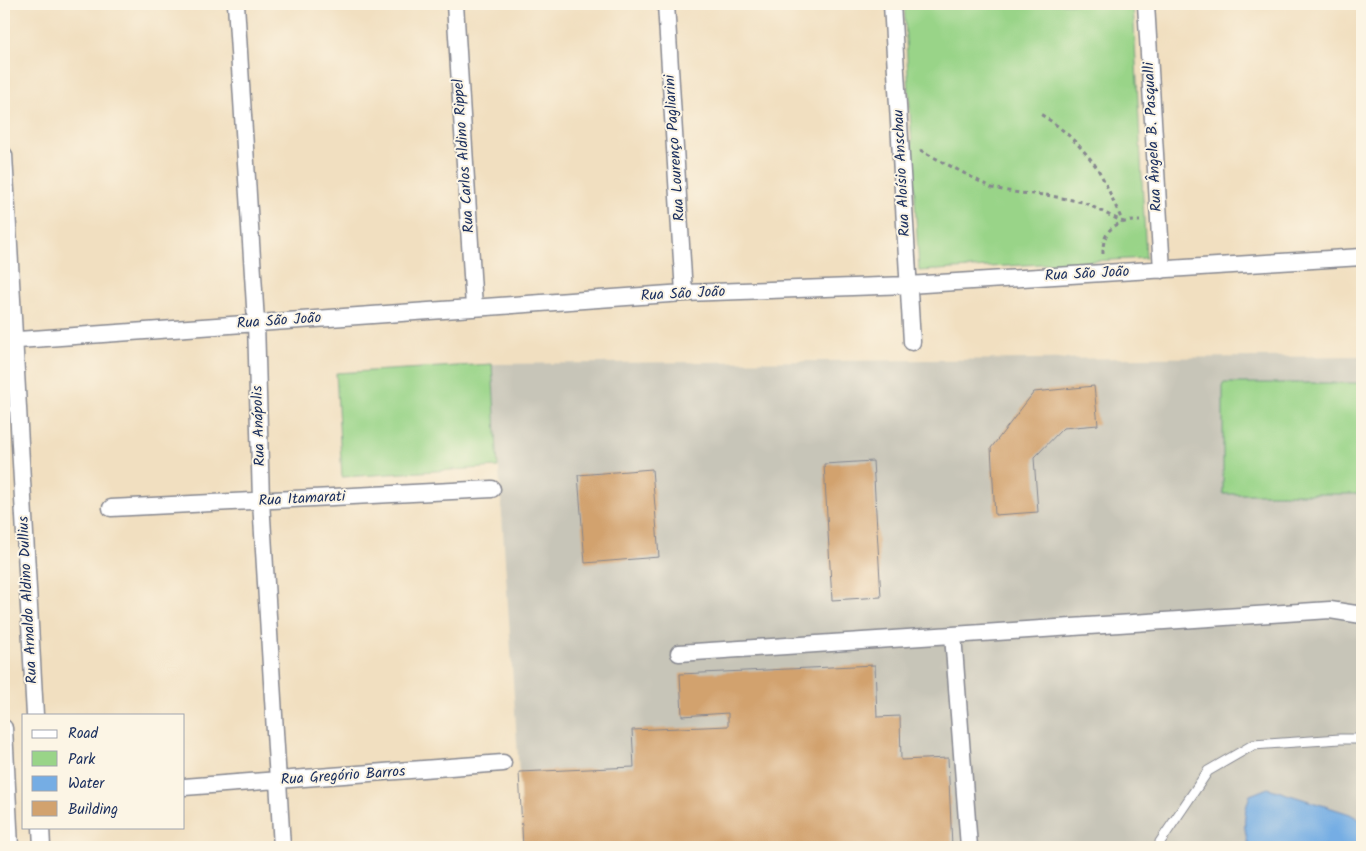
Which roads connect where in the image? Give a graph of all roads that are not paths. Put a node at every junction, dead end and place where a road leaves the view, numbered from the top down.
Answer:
1 (236, 4) edge
2 (455, 4) edge
3 (666, 4) edge
4 (892, 4) edge
5 (1146, 4) edge
6 (4, 155) edge
7 (1362, 257) edge
8 (1162, 270) junction
9 (908, 285) junction
10 (684, 293) junction
11 (474, 308) junction
12 (256, 322) junction
13 (9, 340) edge
14 (912, 342) dead end
15 (492, 489) dead end
16 (261, 501) junction
17 (111, 508) dead end
18 (1362, 615) edge
19 (953, 636) junction
20 (679, 653) dead end
21 (34, 714) edge
22 (4, 728) edge
23 (1362, 739) edge
24 (503, 763) dead end
25 (278, 781) junction
26 (185, 787) edge
27 (41, 828) edge
28 (1159, 845) edge
29 (10, 847) edge
30 (42, 847) edge
31 (282, 847) edge
32 (969, 847) edge

1 - 12 street, Rua Anápolis
2 - 11 street, Rua Carlos Aldino Rippel
3 - 10 street, Rua Lourenço Pagliarini
4 - 9 street, Rua Aloísio Anschau
5 - 8 street, Rua Ângela B. Pasqualli
6 - 13 street, Rua Arnaldo Aldino Dullius
7 - 8 street, Rua São João
8 - 9 street, Rua São João
9 - 10 street, Rua São João
9 - 14 street, Rua Aloísio Anschau
10 - 11 street, Rua São João
11 - 12 street, Rua São João
12 - 13 street, Rua São João
12 - 16 street, Rua Anápolis
13 - 21 street, Rua Arnaldo Aldino Dullius
15 - 16 street, Rua Itamarati
16 - 17 street, Rua Itamarati
16 - 25 street, Rua Anápolis
18 - 19 street
19 - 20 street
19 - 32 street
22 - 29 street
23 - 28 lane
24 - 25 street, Rua Gregório Barros
25 - 26 street, Rua Gregório Barros
25 - 31 street, Rua Anápolis
27 - 30 street

